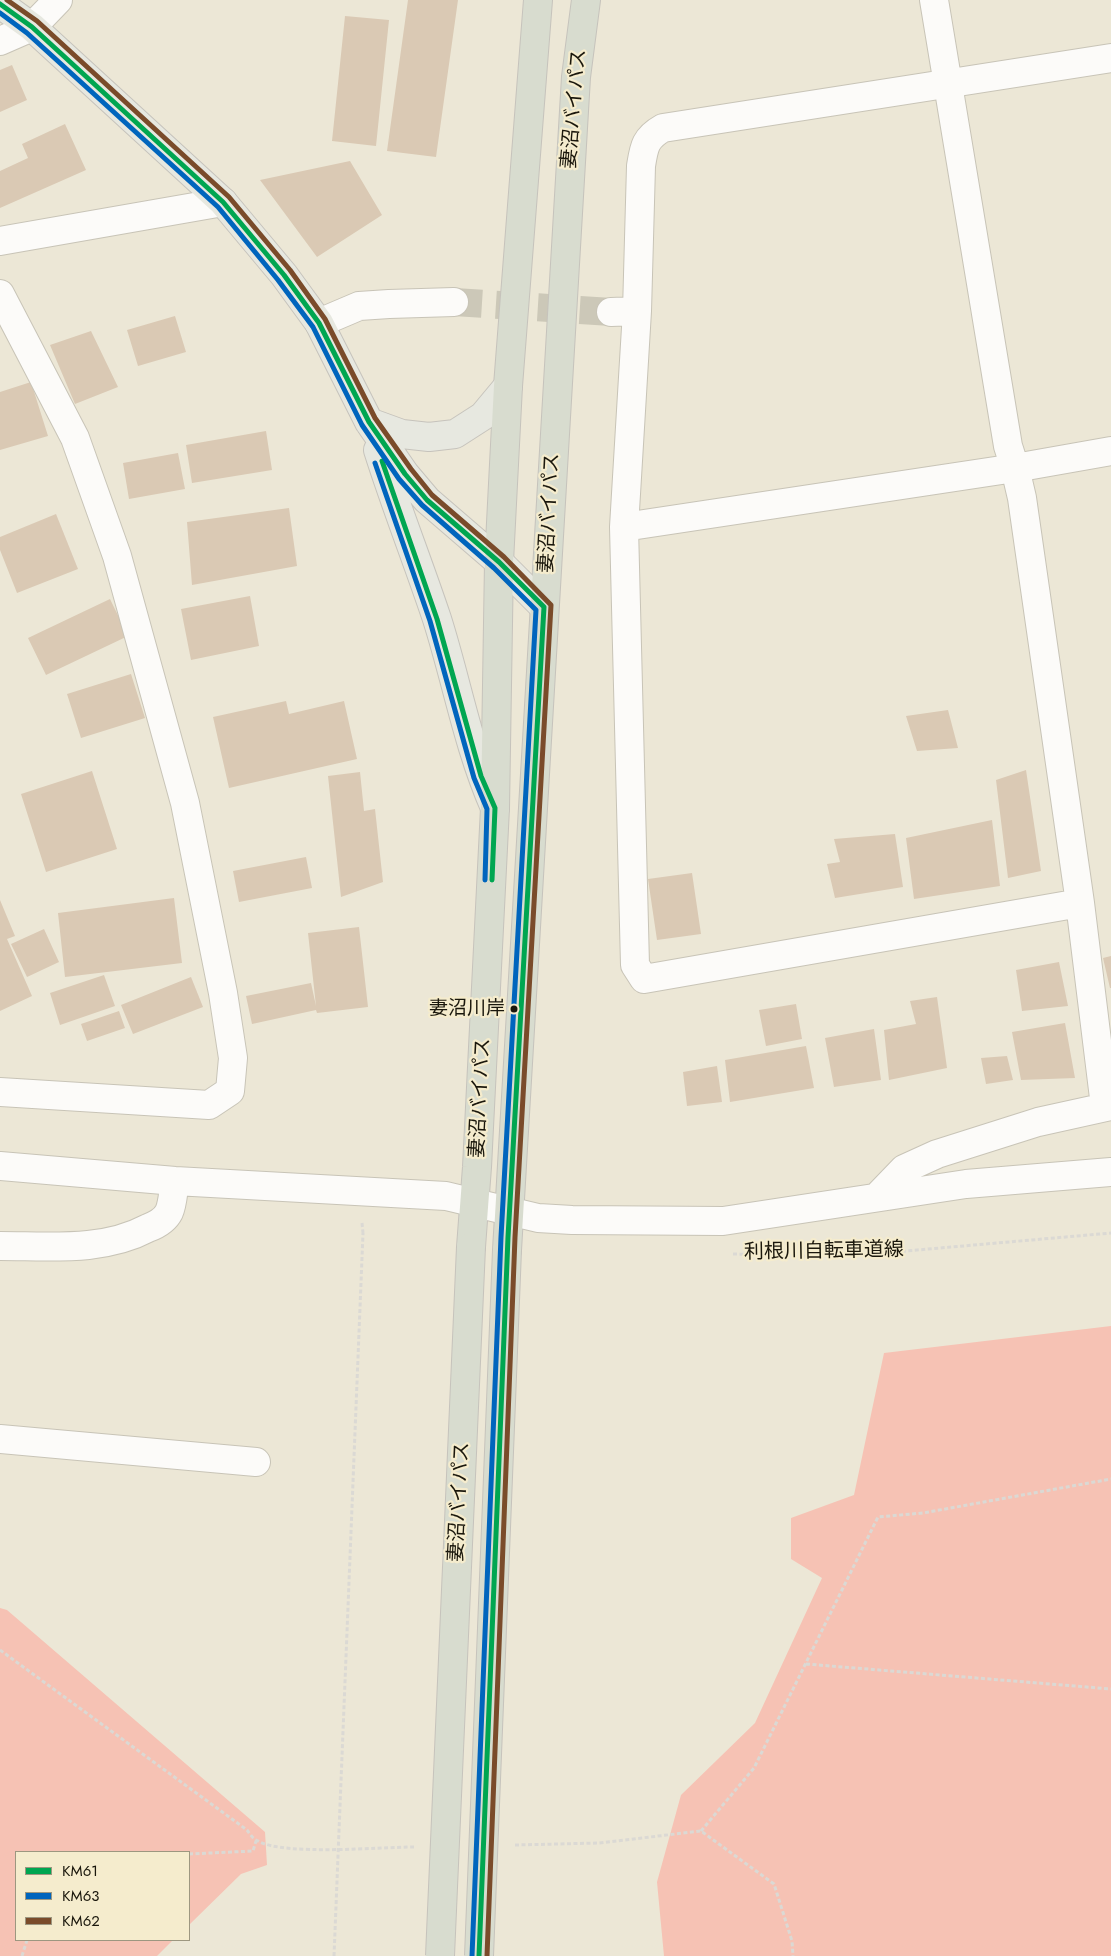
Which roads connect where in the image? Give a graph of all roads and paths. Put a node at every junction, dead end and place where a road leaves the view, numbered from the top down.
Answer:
1 (58, 0) edge
2 (538, 0) edge
3 (586, 0) edge
4 (934, 0) edge
5 (0, 4) edge
6 (32, 27) junction
7 (0, 42) edge
8 (1111, 58) edge
9 (948, 84) junction
10 (223, 202) junction
11 (0, 242) edge
12 (0, 294) edge
13 (454, 302) tunnel mouth
14 (319, 323) junction
15 (508, 386) junction
16 (370, 422) junction
17 (1111, 451) edge
18 (1015, 468) junction
19 (624, 527) junction
20 (499, 562) junction
21 (544, 607) junction
22 (495, 808) junction
23 (1080, 902) junction
24 (0, 1092) edge
25 (1108, 1106) edge
26 (0, 1166) edge
27 (1111, 1172) edge
28 (175, 1181) junction
29 (877, 1198) junction
30 (474, 1202) junction
31 (510, 1212) junction
32 (362, 1223) dead end
33 (1111, 1232) edge
34 (0, 1246) edge
35 (727, 1254) dead end
36 (0, 1439) edge
37 (256, 1462) dead end
38 (1111, 1480) edge
39 (0, 1650) edge
40 (806, 1664) junction
41 (1111, 1688) edge
42 (190, 1854) edge
43 (27, 1941) edge
44 (22, 1956) edge
45 (334, 1956) edge
46 (440, 1956) edge
47 (479, 1956) edge
48 (793, 1956) edge

1 - 6 street
2 - 15 highway, 妻沼バイパス
3 - 21 highway, 妻沼バイパス
4 - 9 street
5 - 6 main road
6 - 7 street
6 - 10 main road
8 - 9 street
9 - 18 street
9 - 19 street
10 - 11 street
10 - 14 main road
12 - 24 street
13 - 14 street
14 - 16 main road
15 - 16 main road
15 - 20 highway, 妻沼バイパス
16 - 20 main road
16 - 22 main road
17 - 18 street
18 - 19 street
18 - 23 street
19 - 23 street
20 - 21 main road
20 - 22 highway, 妻沼バイパス
21 - 31 highway, 妻沼バイパス
22 - 30 highway, 妻沼バイパス
23 - 25 street
25 - 29 street
26 - 28 street
27 - 29 street
28 - 30 street
28 - 34 street
29 - 31 street
30 - 31 street
30 - 46 highway, 妻沼バイパス, bridge
31 - 47 highway, 妻沼バイパス, bridge
32 - 45 path, bridge
33 - 35 path, 利根川自転車道線
36 - 37 street
38 - 40 path
39 - 42 path
40 - 41 path
40 - 48 path
43 - 44 path

